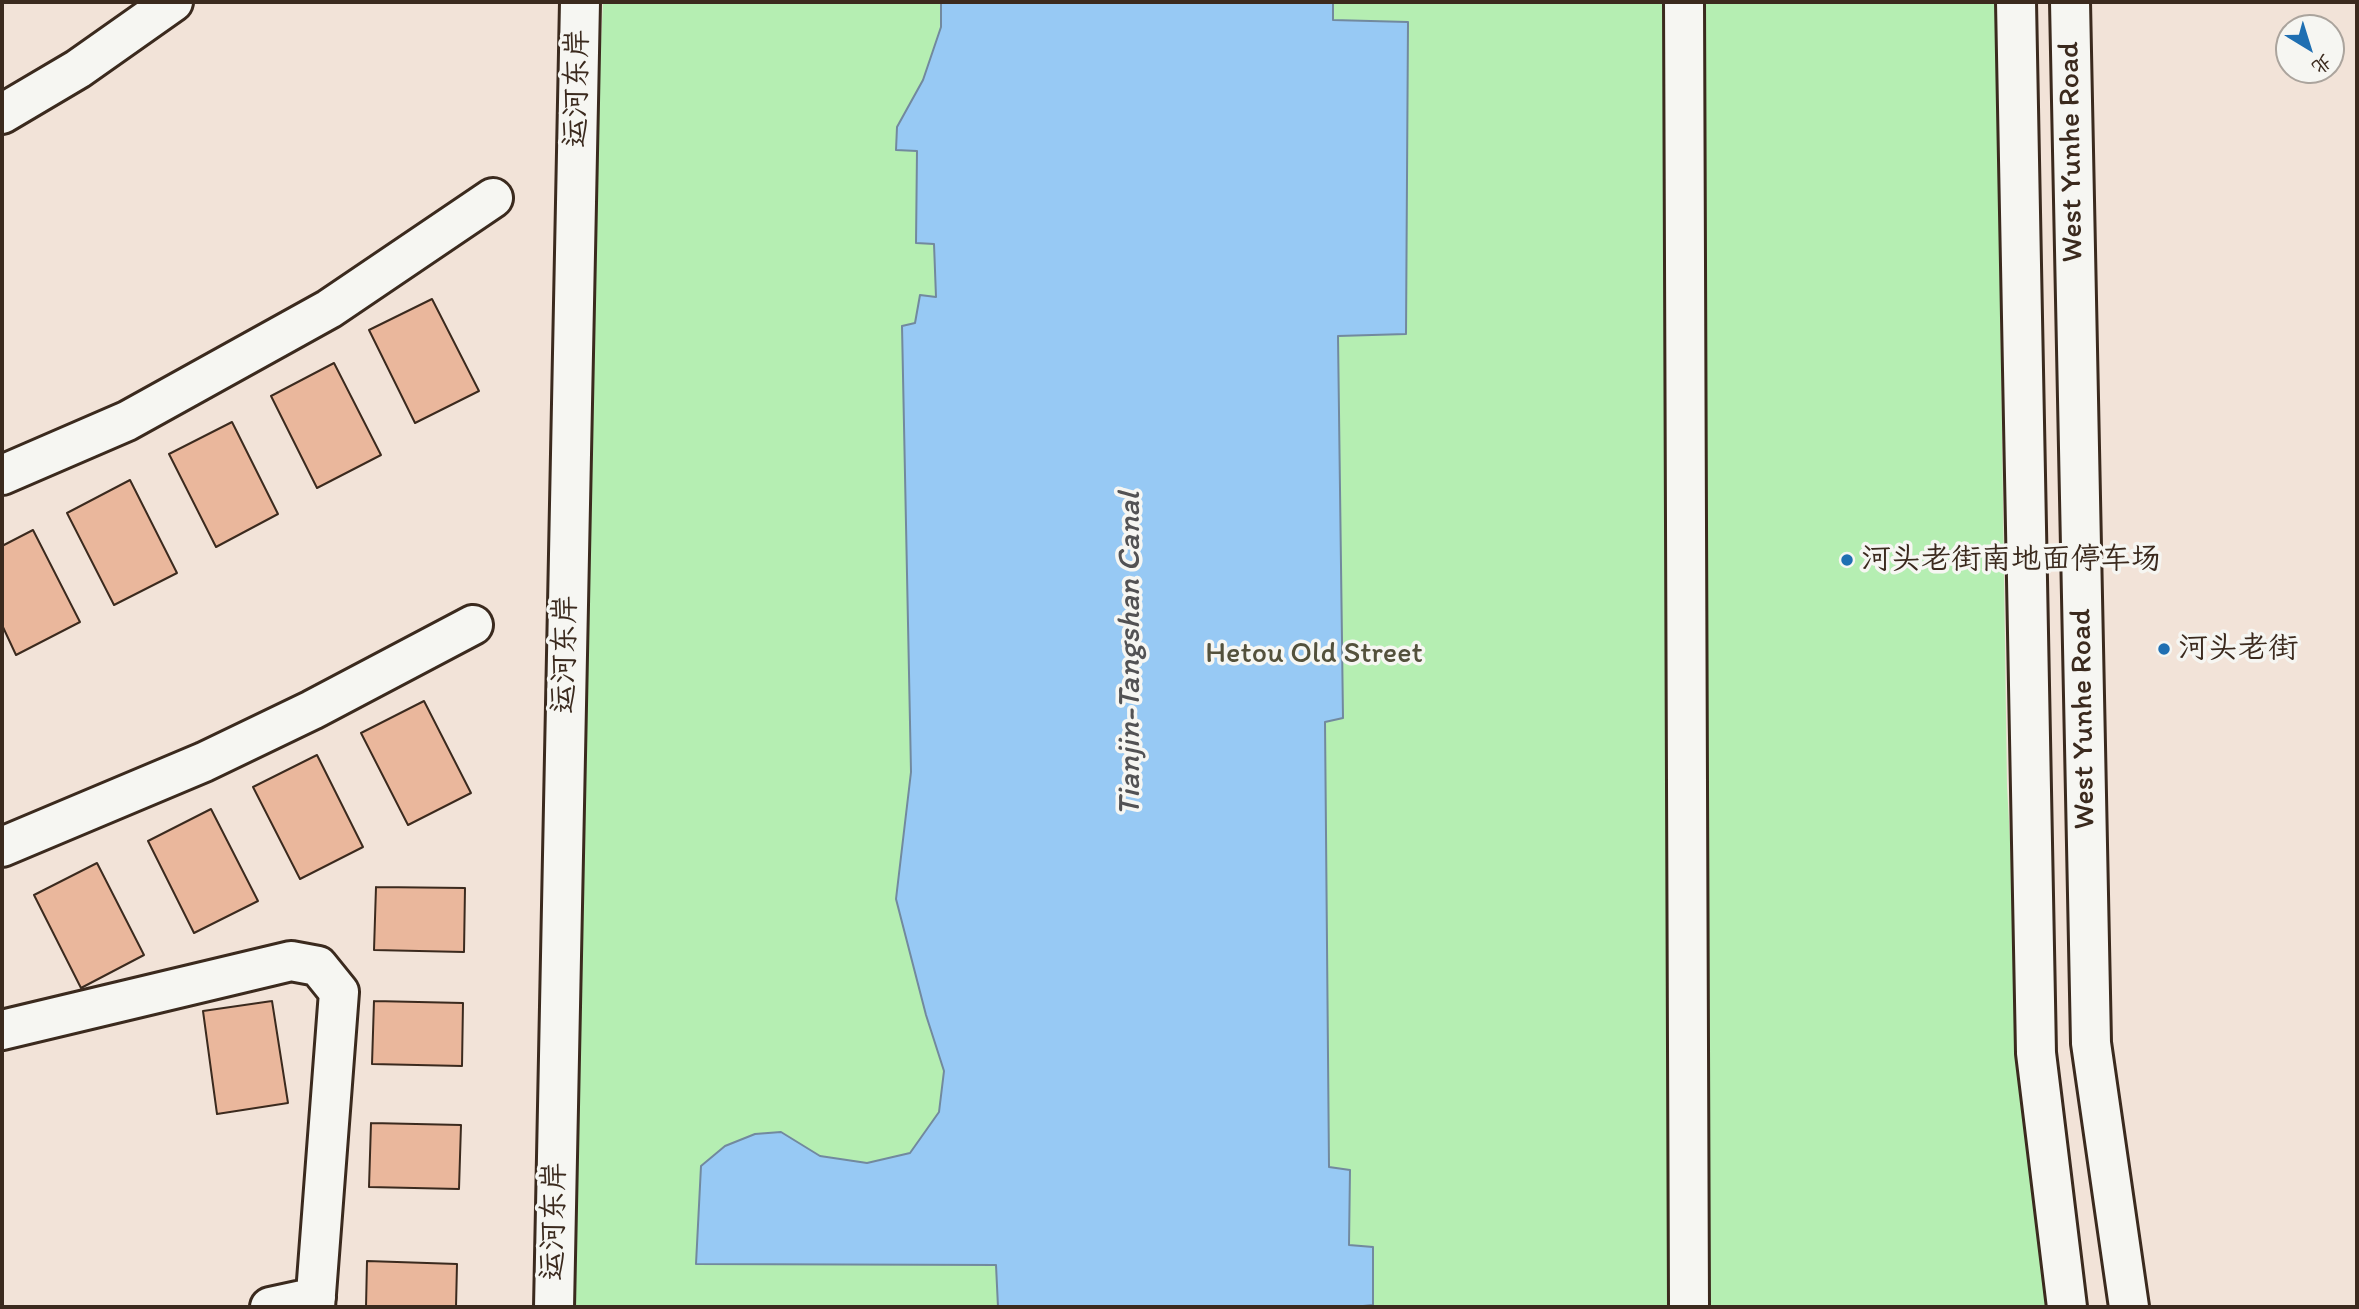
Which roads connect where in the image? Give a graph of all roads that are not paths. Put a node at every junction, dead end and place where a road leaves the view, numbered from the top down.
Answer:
1 (173, 2) edge
2 (580, 2) edge
3 (1684, 2) edge
4 (2016, 2) edge
5 (2070, 2) edge
6 (2, 114) edge
7 (493, 198) dead end
8 (2, 475) edge
9 (472, 625) dead end
10 (2, 847) edge
11 (2, 1030) edge
12 (316, 1302) edge
13 (270, 1307) edge
14 (554, 1307) edge
15 (1689, 1307) edge
16 (2067, 1307) edge
17 (2129, 1307) edge

1 - 6 main road
2 - 14 main road, 运河东岸
3 - 15 main road
4 - 16 main road, West Yunhe Road
5 - 17 main road, West Yunhe Road
7 - 8 main road
9 - 10 main road
11 - 12 main road
12 - 13 main road

